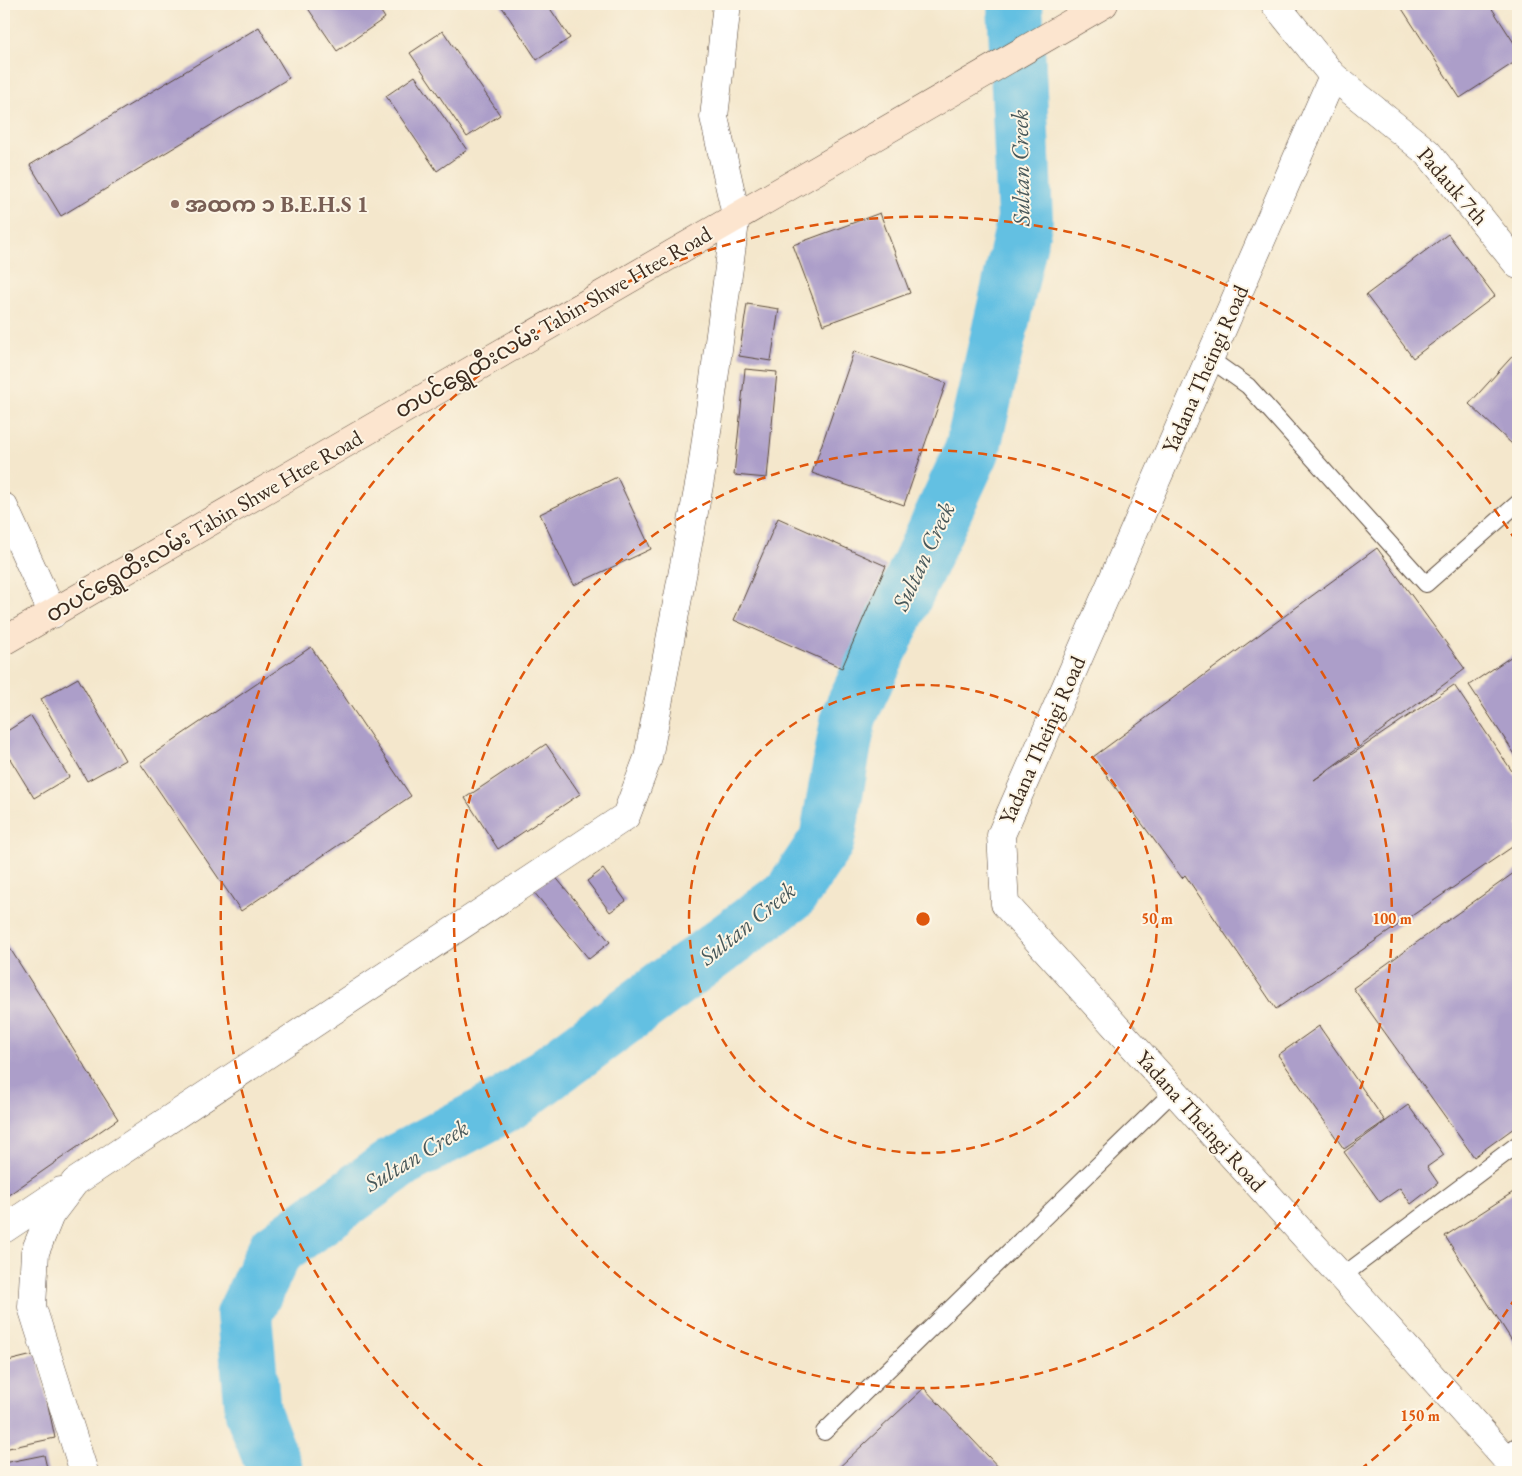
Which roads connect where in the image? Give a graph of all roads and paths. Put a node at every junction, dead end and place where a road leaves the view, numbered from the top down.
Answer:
1 (727, 4) edge
2 (1104, 4) edge
3 (1275, 4) edge
4 (1333, 76) junction
5 (736, 215) junction
6 (1518, 266) edge
7 (1210, 359) junction
8 (1518, 503) edge
9 (4, 507) edge
10 (53, 614) junction
11 (4, 641) edge
12 (1174, 1091) junction
13 (1518, 1144) edge
14 (75, 1182) junction
15 (4, 1229) edge
16 (1341, 1276) junction
17 (824, 1432) dead end
18 (1513, 1458) edge
19 (84, 1472) edge

1 - 5 street
2 - 5 main road, တပင်ရွှေထီးလမ်း Tabin Shwe Htee Road
3 - 4 street
4 - 6 street, Padauk 7th
4 - 7 street, Yadana Theingi Road
5 - 10 main road, တပင်ရွှေထီးလမ်း Tabin Shwe Htee Road
5 - 14 street
7 - 8 lane
7 - 12 street, Yadana Theingi Road
9 - 10 street
10 - 11 main road, တပင်ရွှေထီးလမ်း Tabin Shwe Htee Road
12 - 16 street, Yadana Theingi Road
12 - 17 lane
13 - 16 lane
14 - 15 street
14 - 19 street
16 - 18 street, Yadana Theingi Road

